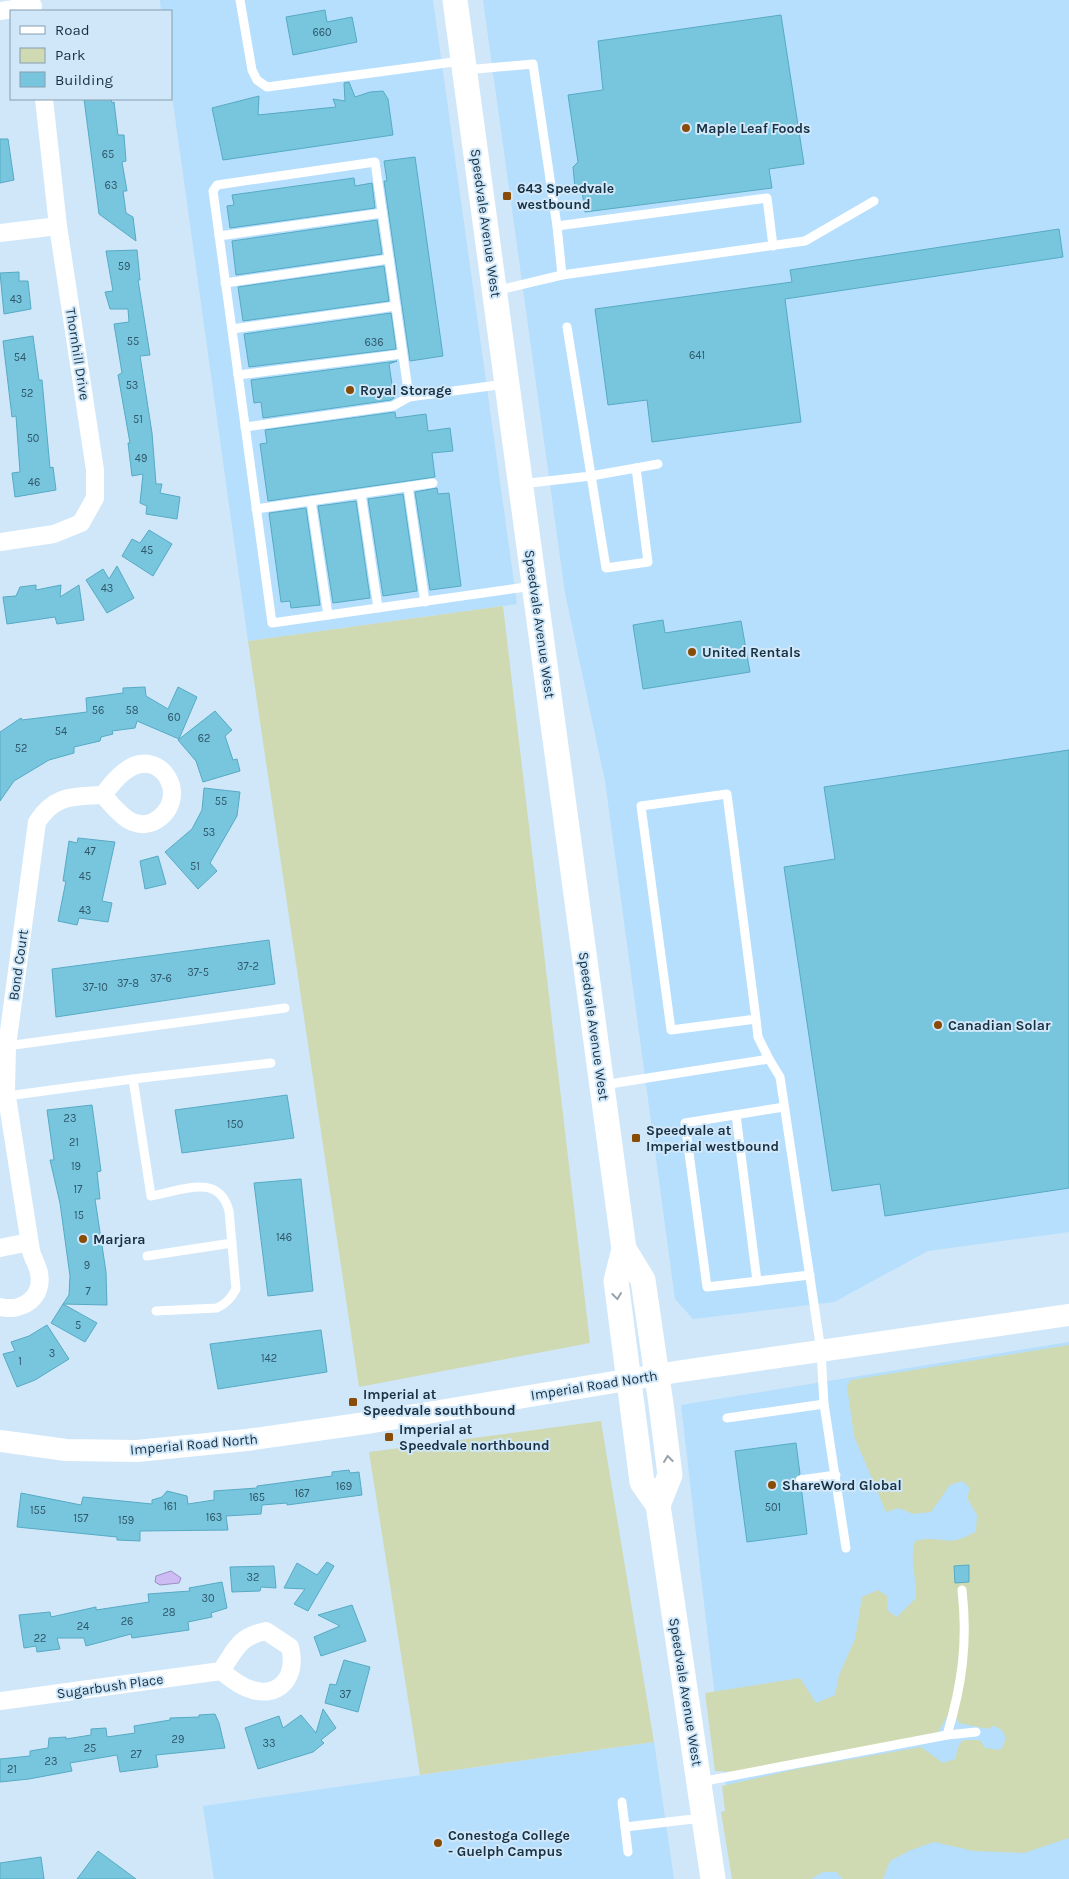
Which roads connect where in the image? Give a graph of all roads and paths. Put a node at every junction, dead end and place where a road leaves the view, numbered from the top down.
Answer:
1 (240, 0) edge
2 (455, 0) edge
3 (33, 6) edge
4 (0, 11) edge
5 (464, 65) junction
6 (44, 100) edge
7 (874, 201) dead end
8 (382, 213) junction
9 (58, 226) junction
10 (557, 226) junction
11 (0, 233) edge
12 (219, 236) junction
13 (773, 246) junction
14 (389, 259) junction
15 (562, 275) junction
16 (225, 283) junction
17 (495, 291) junction
18 (396, 306) junction
19 (567, 327) dead end
20 (232, 329) junction
21 (402, 354) junction
22 (238, 375) junction
23 (508, 384) junction
24 (409, 397) junction
25 (245, 427) junction
26 (658, 464) dead end
27 (636, 468) junction
28 (591, 476) junction
29 (433, 483) dead end
30 (521, 484) junction
31 (408, 487) junction
32 (361, 494) junction
33 (311, 501) junction
34 (256, 509) junction
35 (0, 542) edge
36 (535, 586) junction
37 (425, 602) junction
38 (378, 608) junction
39 (328, 615) junction
40 (102, 795) dead end
41 (285, 1008) dead end
42 (756, 1019) junction
43 (8, 1046) junction
44 (769, 1059) junction
45 (271, 1063) dead end
46 (133, 1079) junction
47 (602, 1085) junction
48 (7, 1096) junction
49 (784, 1107) junction
50 (5, 1115) edge
51 (736, 1115) junction
52 (29, 1242) junction
53 (232, 1243) junction
54 (0, 1248) edge
55 (624, 1249) junction
56 (147, 1256) dead end
57 (810, 1275) junction
58 (757, 1281) junction
59 (0, 1307) edge
60 (156, 1311) dead end
61 (1069, 1315) edge
62 (821, 1351) junction
63 (657, 1375) junction
64 (628, 1379) junction
65 (824, 1404) junction
66 (726, 1418) dead end
67 (0, 1441) edge
68 (836, 1475) junction
69 (800, 1480) dead end
70 (658, 1505) junction
71 (846, 1548) dead end
72 (962, 1590) dead end
73 (221, 1671) dead end
74 (0, 1701) edge
75 (976, 1732) dead end
76 (947, 1735) junction
77 (700, 1782) junction
78 (622, 1802) dead end
79 (705, 1818) junction
80 (625, 1827) junction
81 (628, 1852) dead end
82 (713, 1879) edge

1 - 5 lane
2 - 5 main road, Speedvale Avenue West
3 - 4 street
5 - 10 lane
5 - 17 main road, Speedvale Avenue West
6 - 9 street, Thornhill Drive
7 - 13 lane
8 - 12 lane
8 - 12 lane
8 - 14 lane
9 - 11 street
9 - 35 street, Thornhill Drive
10 - 13 lane
10 - 15 lane
12 - 16 lane
13 - 15 lane
14 - 16 lane
14 - 18 lane
15 - 17 lane
16 - 20 lane
17 - 23 main road, Speedvale Avenue West
18 - 20 lane
18 - 21 lane
19 - 28 lane
20 - 22 lane
21 - 22 lane
21 - 24 lane
22 - 25 lane
23 - 24 lane
23 - 30 main road, Speedvale Avenue West
24 - 25 lane
25 - 34 lane
26 - 27 lane
27 - 28 lane
27 - 28 lane
28 - 30 lane
29 - 31 lane
30 - 36 main road, Speedvale Avenue West
31 - 32 lane
31 - 37 lane
32 - 33 lane
32 - 38 lane
33 - 34 lane
33 - 39 lane
34 - 39 lane
36 - 37 lane
36 - 47 main road, Speedvale Avenue West
37 - 38 lane
38 - 39 lane
40 - 43 street, Bond Court
41 - 43 lane
42 - 42 lane
42 - 44 lane
43 - 48 street, Bond Court
44 - 47 lane
44 - 49 lane
45 - 46 lane
46 - 48 lane
46 - 53 lane
47 - 55 main road, Speedvale Avenue West
48 - 50 street, Bond Court
49 - 51 lane
49 - 57 lane
50 - 52 street, Bond Court
51 - 58 lane
51 - 58 lane
52 - 54 street
52 - 59 street, Bond Court
53 - 56 lane
53 - 60 lane
55 - 63 main road, Speedvale Avenue West
55 -> 64 main road, Speedvale Avenue West
57 - 58 lane
57 - 62 lane
61 - 62 street, Imperial Road North
62 - 63 street, Imperial Road North
62 - 65 lane
63 - 64 street, Imperial Road North
70 -> 63 main road, Speedvale Avenue West
64 - 67 street, Imperial Road North
64 - 70 main road, Speedvale Avenue West
65 - 66 lane
65 - 68 lane
68 - 69 lane
68 - 71 lane
70 - 77 main road, Speedvale Avenue West
72 - 76 lane
73 - 74 street, Sugarbush Place
75 - 76 lane
76 - 77 lane
77 - 79 main road, Speedvale Avenue West
78 - 80 lane
79 - 80 lane
79 - 82 main road, Speedvale Avenue West
80 - 81 lane

